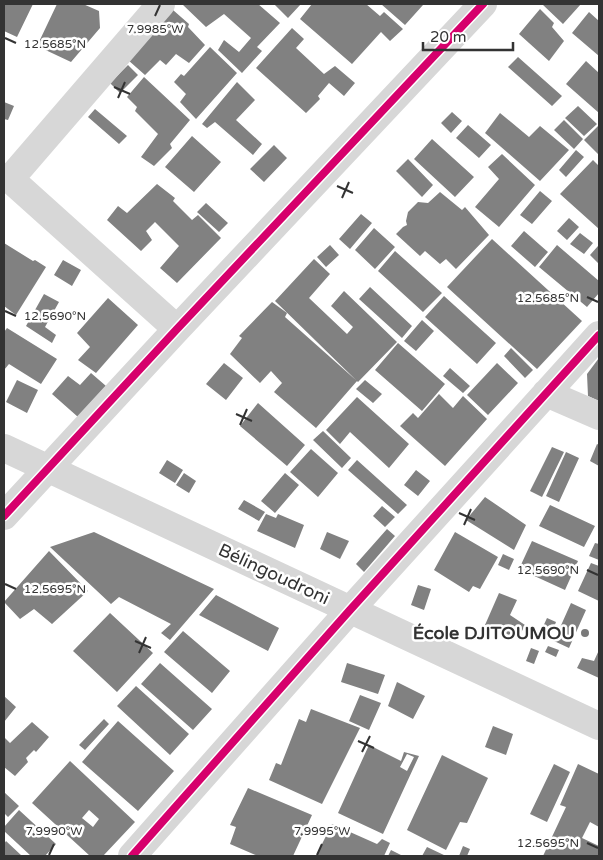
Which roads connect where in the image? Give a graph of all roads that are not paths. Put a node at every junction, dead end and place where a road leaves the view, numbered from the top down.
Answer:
1 (160, 4) edge
2 (483, 4) edge
3 (7, 178) edge
4 (177, 328) junction
5 (599, 335) edge
6 (546, 393) junction
7 (599, 416) edge
8 (4, 448) edge
9 (48, 468) junction
10 (4, 516) edge
11 (350, 610) junction
12 (599, 726) edge
13 (135, 856) edge

1 - 3 street
2 - 4 street
3 - 4 street
4 - 9 street
5 - 6 street
6 - 7 street
6 - 11 street
8 - 9 street, Bélingoudroni
9 - 10 street
9 - 11 street, Bélingoudroni
11 - 12 street, Bélingoudroni
11 - 13 street

